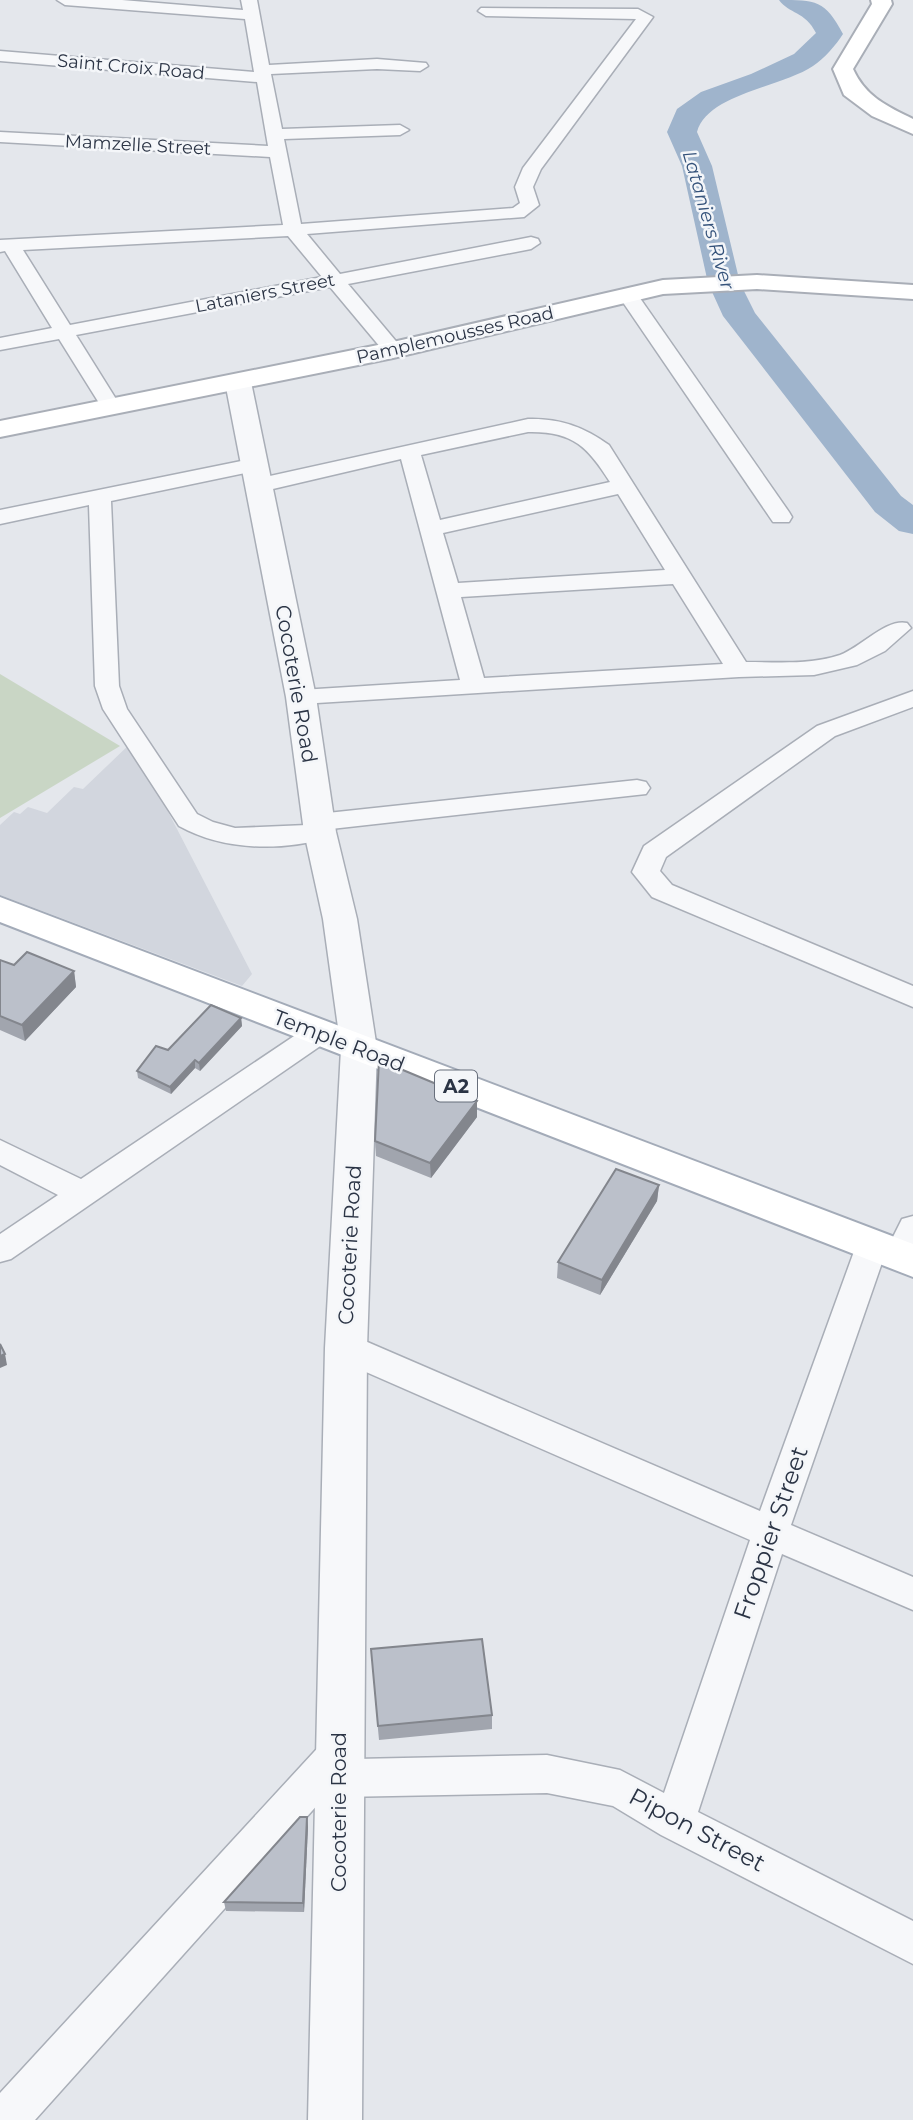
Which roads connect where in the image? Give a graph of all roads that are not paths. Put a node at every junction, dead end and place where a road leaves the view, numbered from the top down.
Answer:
1 (65, 0) edge
2 (881, 0) edge
3 (251, 7) edge
4 (486, 11) dead end
5 (0, 56) edge
6 (420, 66) dead end
7 (261, 74) junction
8 (913, 127) edge
9 (400, 130) dead end
10 (0, 137) edge
11 (275, 143) junction
12 (293, 230) junction
13 (531, 243) dead end
14 (6, 246) edge
15 (333, 280) junction
16 (913, 292) edge
17 (628, 295) junction
18 (64, 331) junction
19 (0, 344) edge
20 (393, 350) junction
21 (238, 382) junction
22 (111, 407) junction
23 (0, 429) edge
24 (410, 453) junction
25 (258, 475) junction
26 (624, 486) junction
27 (100, 496) junction
28 (0, 517) edge
29 (781, 517) dead end
30 (431, 528) junction
31 (681, 576) junction
32 (449, 591) junction
33 (899, 628) dead end
34 (739, 670) junction
35 (474, 685) junction
36 (301, 697) junction
37 (913, 698) edge
38 (637, 788) dead end
39 (319, 827) junction
40 (0, 909) edge
41 (913, 998) edge
42 (339, 1041) junction
43 (0, 1151) edge
44 (84, 1194) junction
45 (900, 1248) edge
46 (0, 1251) edge
47 (346, 1348) junction
48 (771, 1531) junction
49 (913, 1594) edge
50 (339, 1766) junction
51 (675, 1821) junction
52 (913, 1943) edge
53 (5, 2120) edge
54 (335, 2120) edge

1 - 3 street
2 - 8 main road
3 - 7 street
4 - 12 street
5 - 7 street, Saint Croix Road
6 - 7 street, Saint Croix Road
7 - 11 street
9 - 11 street, Mamzelle Street
10 - 11 street, Mamzelle Street
11 - 12 street
12 - 14 street
12 - 15 street
13 - 15 street, Lataniers Street
14 - 18 street
15 - 18 street, Lataniers Street
15 - 20 street
16 - 17 main road, Pamplemousses Road
17 - 20 main road, Pamplemousses Road
17 - 29 street
18 - 19 street, Lataniers Street
18 - 22 street
20 - 21 main road, Pamplemousses Road
21 - 22 main road, Pamplemousses Road
21 - 25 street, Cocoterie Road
22 - 23 main road, Pamplemousses Road
24 - 25 street
24 - 26 street
24 - 30 street
25 - 27 street
25 - 36 street, Cocoterie Road
26 - 30 street
26 - 31 street
27 - 28 street
27 - 39 street
30 - 32 street
31 - 32 street
31 - 34 street
32 - 35 street
33 - 34 street
34 - 35 street
35 - 36 street
36 - 39 street, Cocoterie Road
37 - 41 street
38 - 39 street
39 - 42 street, Cocoterie Road
40 - 42 main road, Temple Road / A2
42 - 44 street
42 - 45 main road, Temple Road / A2
42 - 47 street, Cocoterie Road
43 - 44 street
44 - 46 street
45 - 48 street, Froppier Street
47 - 48 street
47 - 50 street, Cocoterie Road
48 - 49 street
48 - 51 street, Froppier Street
50 - 51 street, Pipon Street
50 - 53 street
50 - 54 street, Cocoterie Road
51 - 52 street, Pipon Street

